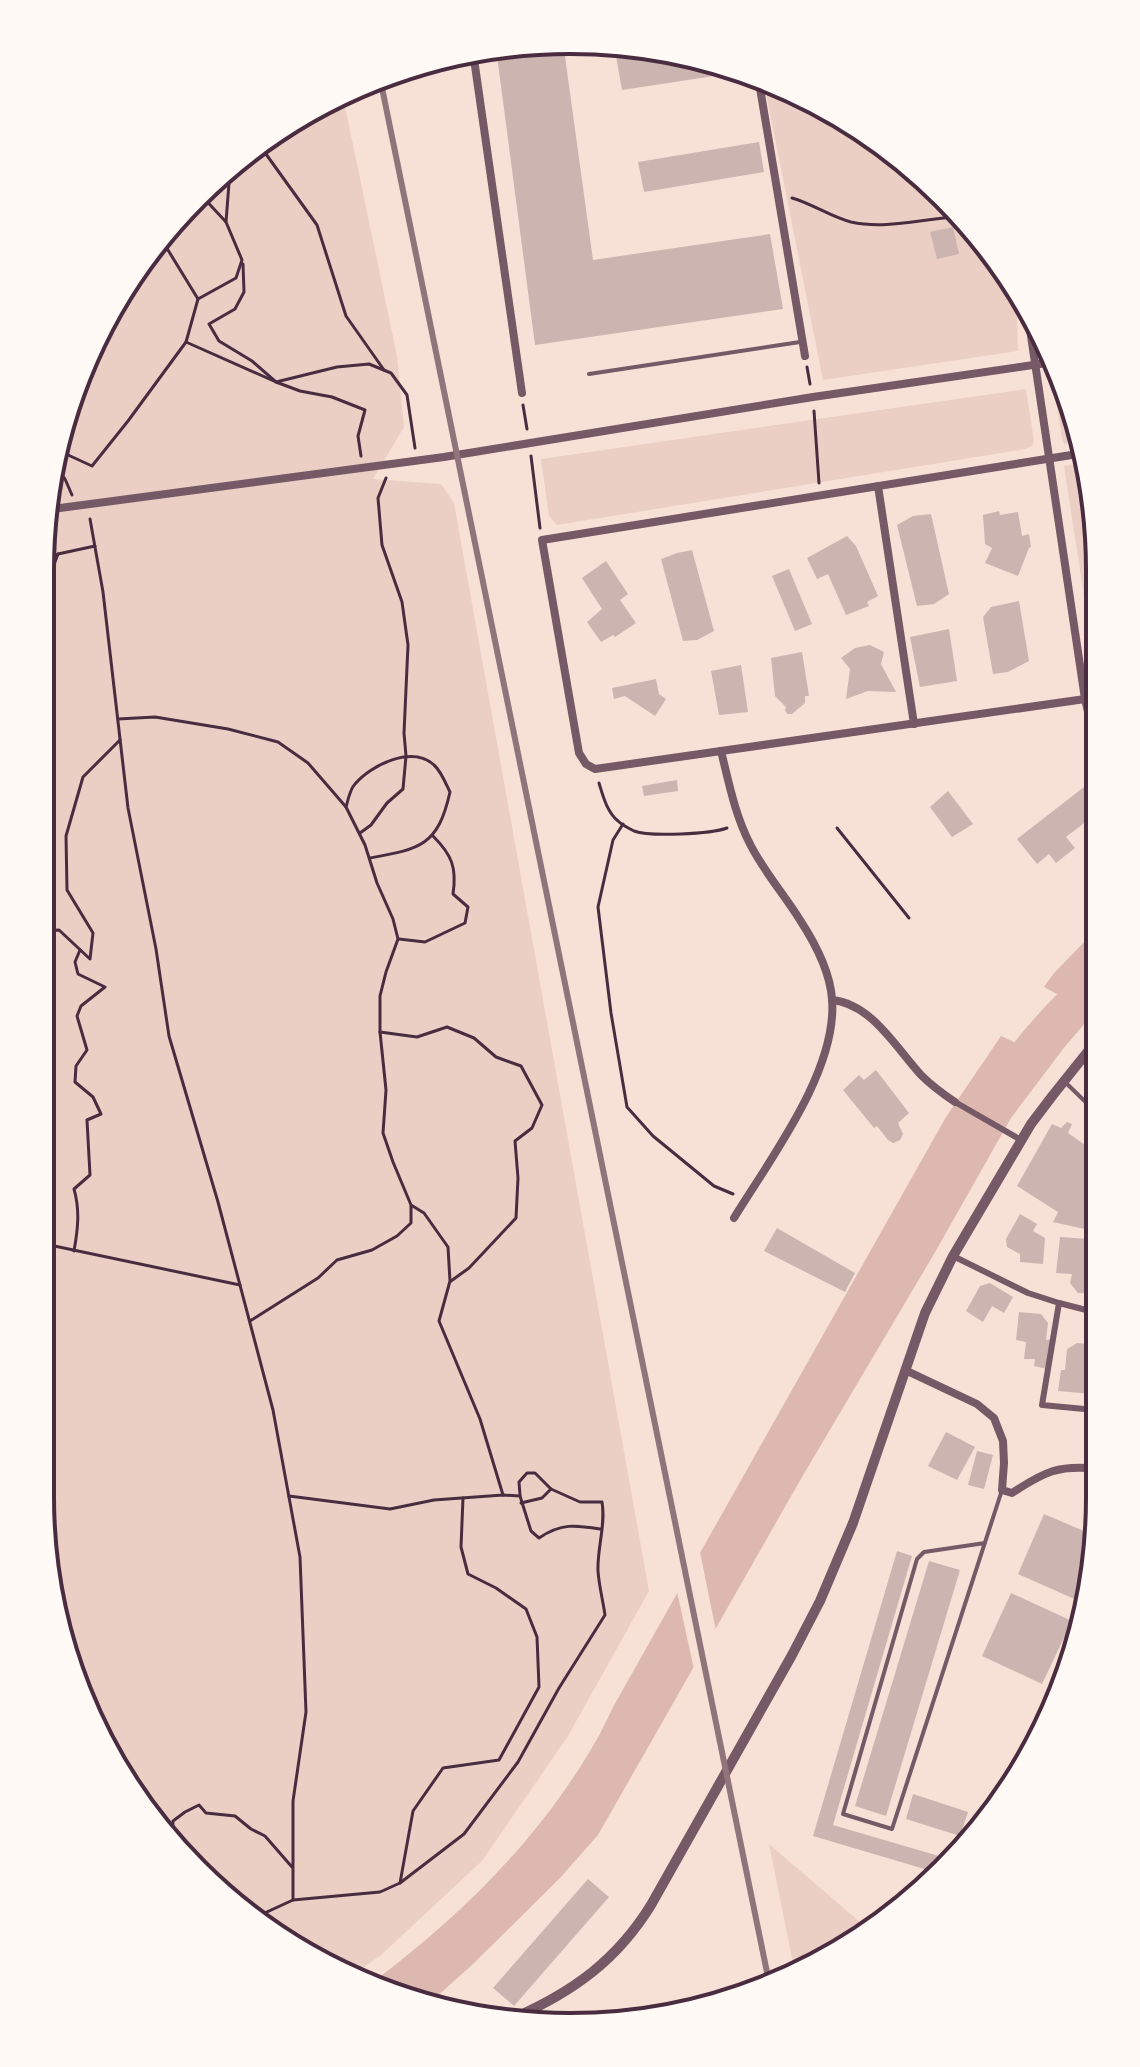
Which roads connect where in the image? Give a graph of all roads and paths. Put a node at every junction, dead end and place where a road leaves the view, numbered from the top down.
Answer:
1 (475, 63) edge
2 (760, 90) edge
3 (266, 154) edge
4 (229, 183) edge
5 (778, 194) junction
6 (208, 202) edge
7 (947, 218) edge
8 (226, 222) junction
9 (167, 249) edge
10 (242, 260) junction
11 (198, 299) junction
12 (1031, 339) edge
13 (803, 341) junction
14 (186, 342) junction
15 (805, 356) joint
16 (1043, 364) edge
17 (1035, 365) junction
18 (384, 370) junction
19 (589, 374) dead end
20 (276, 382) junction
21 (522, 393) dead end
22 (813, 397) junction
23 (67, 455) edge
24 (1073, 455) edge
25 (1050, 458) junction
26 (417, 460) junction
27 (392, 463) junction
28 (362, 468) junction
29 (532, 469) dead end
30 (63, 476) edge
31 (878, 486) junction
32 (820, 495) junction
33 (87, 504) junction
34 (76, 506) junction
35 (58, 508) edge
36 (538, 513) dead end
37 (95, 546) junction
38 (58, 554) junction
39 (54, 556) edge
40 (54, 564) edge
41 (1085, 699) junction
42 (1086, 703) edge
43 (118, 719) junction
44 (914, 724) junction
45 (120, 740) junction
46 (721, 751) junction
47 (406, 756) junction
48 (595, 769) junction
49 (346, 807) junction
50 (739, 818) junction
51 (623, 824) junction
52 (837, 828) dead end
53 (360, 833) junction
54 (433, 836) junction
55 (370, 858) junction
56 (909, 918) dead end
57 (54, 930) edge
58 (398, 939) junction
59 (80, 950) junction
60 (832, 1000) junction
61 (380, 1032) junction
62 (1086, 1054) edge
63 (1064, 1081) junction
64 (955, 1102) joint
65 (1086, 1102) edge
66 (1021, 1140) junction
67 (749, 1194) junction
68 (411, 1205) junction
69 (734, 1218) dead end
70 (54, 1246) edge
71 (74, 1251) junction
72 (953, 1256) junction
73 (450, 1281) junction
74 (240, 1285) junction
75 (1059, 1303) junction
76 (1086, 1310) edge
77 (250, 1321) junction
78 (905, 1370) junction
79 (1086, 1409) edge
80 (1086, 1467) edge
81 (551, 1489) junction
82 (1002, 1490) junction
83 (503, 1495) junction
84 (289, 1496) junction
85 (520, 1496) junction
86 (463, 1498) junction
87 (521, 1503) junction
88 (601, 1529) junction
89 (985, 1543) junction
90 (173, 1826) edge
91 (293, 1868) junction
92 (400, 1883) junction
93 (293, 1900) junction
94 (265, 1913) edge
95 (528, 2011) edge

1 - 21 street
2 - 5 street
3 - 18 path
4 - 8 path
5 - 7 path
5 - 13 street
6 - 8 path
8 - 10 path
9 - 11 path
10 - 11 path
10 - 20 path
11 - 14 path
12 - 17 street
13 - 15 street
13 - 19 lane
14 - 20 path
14 - 23 path
15 - 22 path
16 - 17 street
17 - 22 street
17 - 25 street
18 - 20 path
18 - 26 path
20 - 28 path
22 - 26 street
22 - 32 path
24 - 25 street
25 - 31 street
25 - 41 street
26 - 27 street
27 - 28 street
27 - 47 path
28 - 33 street
29 - 36 path
30 - 34 path
31 - 32 street
31 - 44 street
32 - 48 street
33 - 34 street
33 - 37 path
34 - 35 street
37 - 38 path
37 - 43 path
38 - 39 path
38 - 40 path
41 - 42 street
41 - 44 street
43 - 45 path
43 - 49 path
44 - 46 street
45 - 59 path
45 - 74 path
46 - 48 street
46 - 50 street
47 - 49 path
47 - 53 path
47 - 54 path
48 - 51 path
49 - 53 path
50 - 51 path
50 - 60 street
51 - 67 path
52 - 56 path
53 - 55 path
54 - 55 path
54 - 58 path
55 - 58 path
57 - 59 path
58 - 61 path
59 - 71 path
60 - 64 street
60 - 67 street
61 - 68 path
61 - 73 path
62 - 63 street
63 - 65 lane
63 - 66 street
64 - 66 street
66 - 72 street
67 - 69 street
68 - 73 path
68 - 77 path
70 - 71 path
71 - 74 path
72 - 75 street
72 - 78 street
73 - 83 path
74 - 77 path
75 - 76 street
75 - 79 street
77 - 84 path
78 - 82 street
78 - 95 street
80 - 82 street
81 - 85 path
81 - 87 path
81 - 88 path
82 - 89 lane
83 - 85 path
83 - 86 path
84 - 86 path
84 - 91 path
85 - 87 path
86 - 92 path
87 - 88 path
88 - 92 path
89 - 89 lane
90 - 91 path
91 - 93 path
92 - 93 path
93 - 94 path

